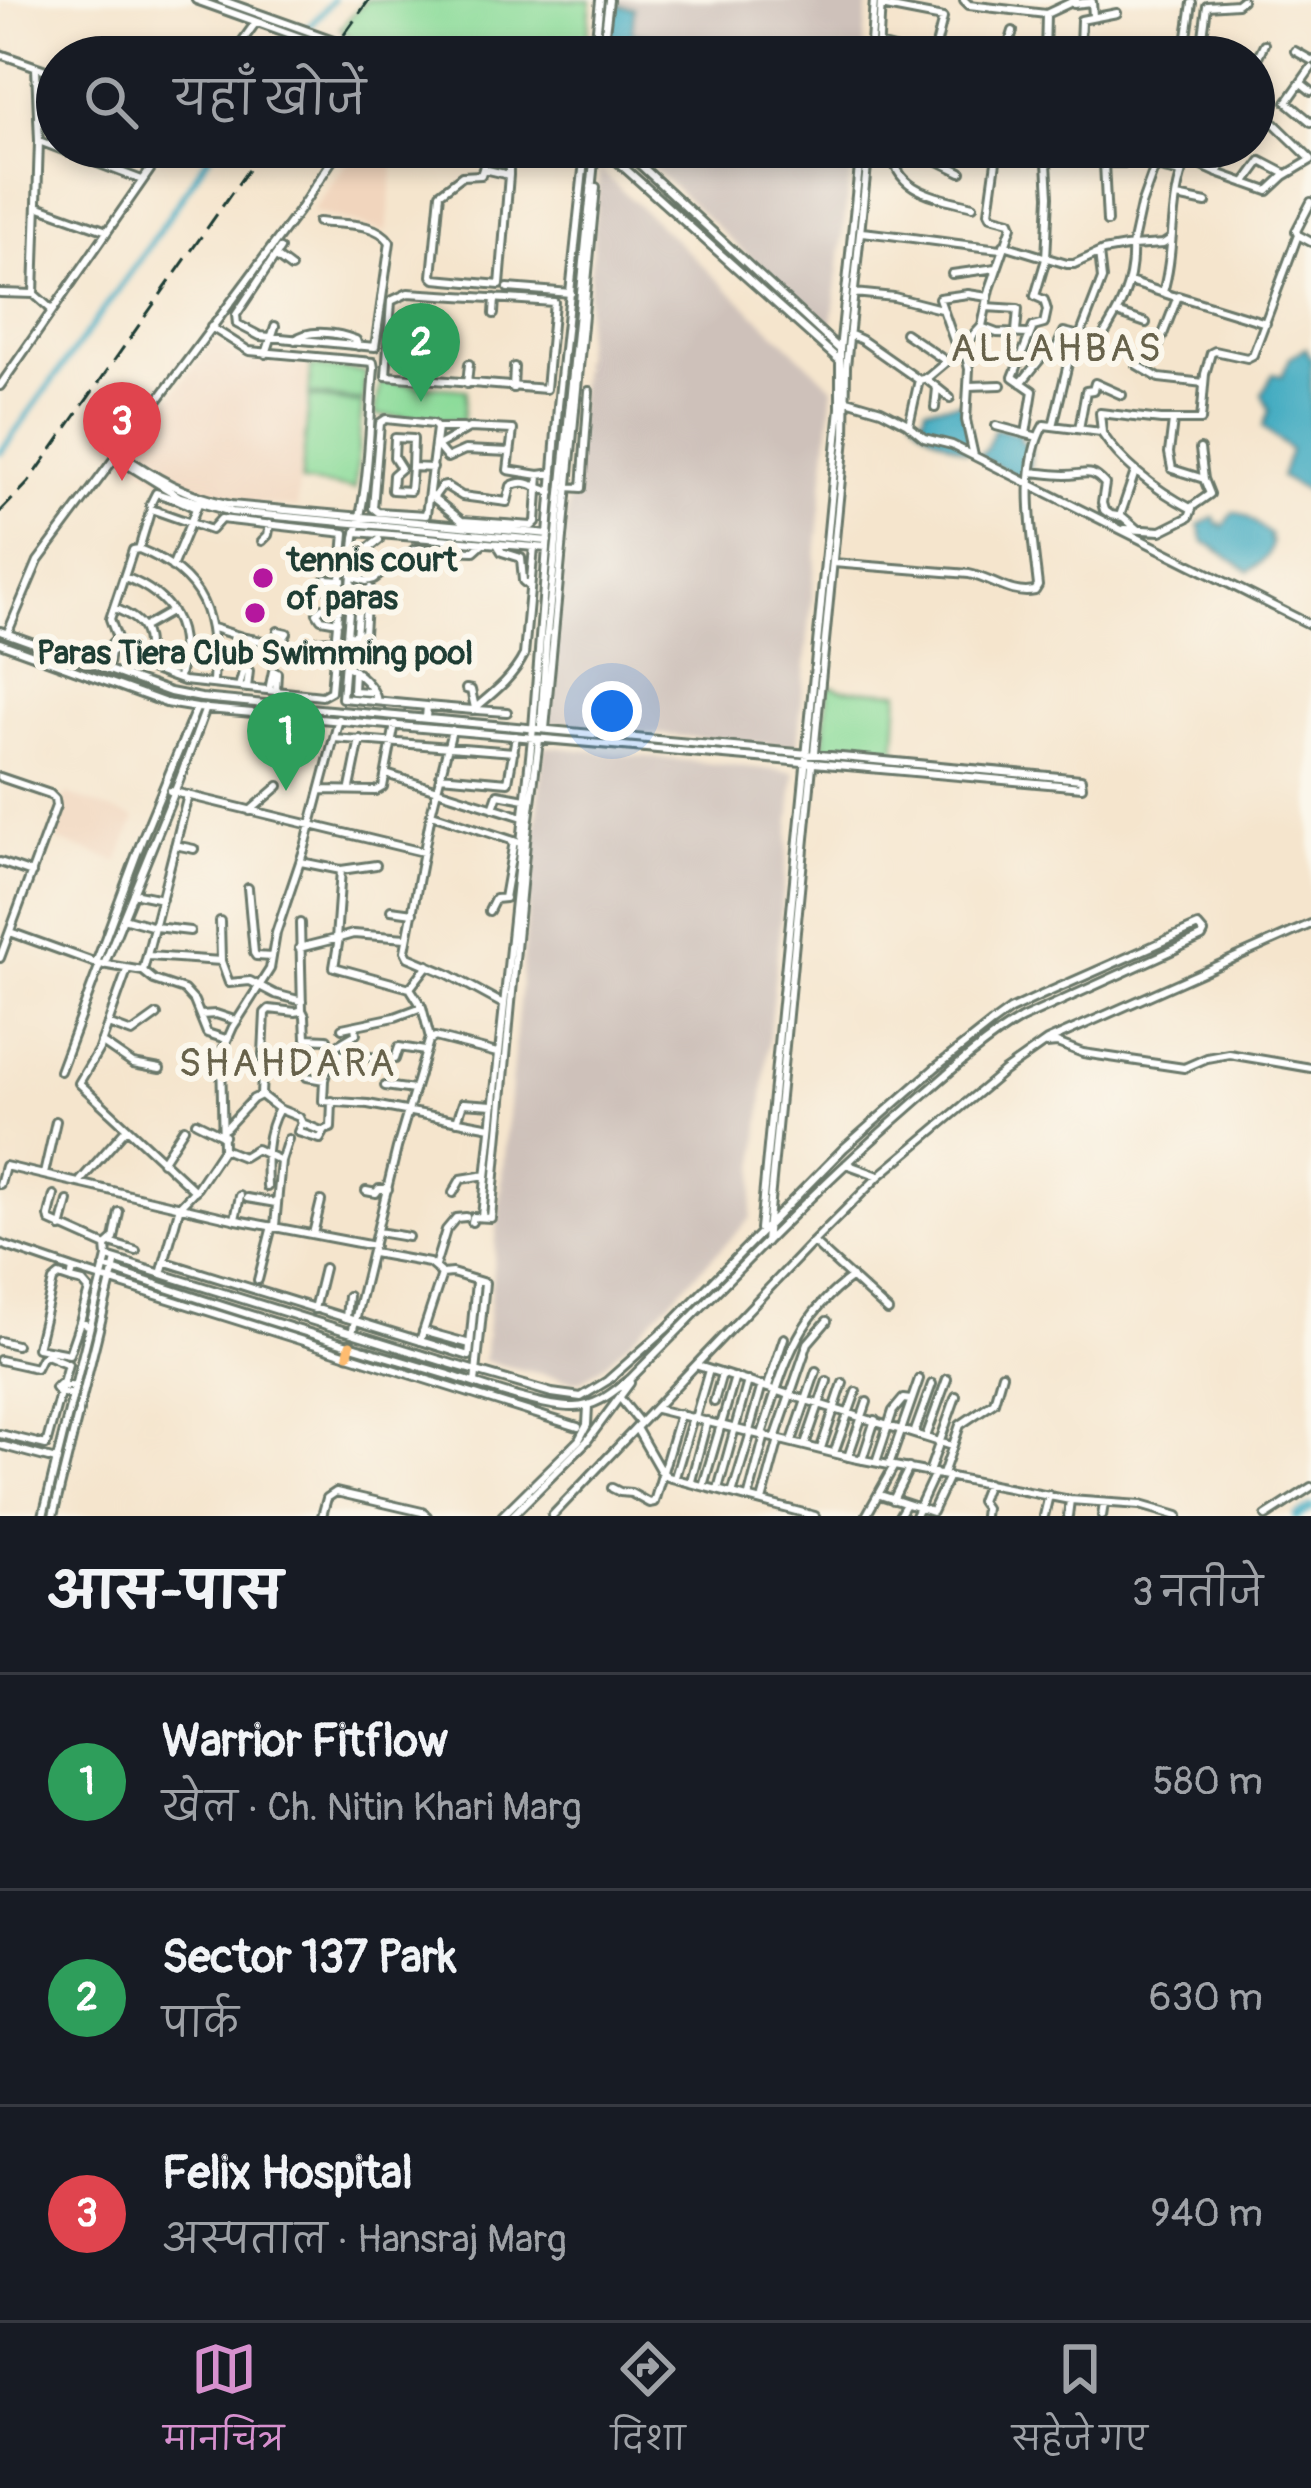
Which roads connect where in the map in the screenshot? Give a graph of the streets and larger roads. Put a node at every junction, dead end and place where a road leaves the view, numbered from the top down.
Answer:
1 (196, 0) edge
2 (221, 0) edge
3 (604, 0) edge
4 (964, 0) edge
5 (1242, 0) edge
6 (879, 2) edge
7 (1073, 2) edge
8 (1192, 3) dead end
9 (1117, 13) dead end
10 (1046, 14) junction
11 (1093, 16) junction
12 (256, 22) junction
13 (286, 28) junction
14 (1013, 31) dead end
15 (246, 36) edge
16 (309, 36) edge
17 (600, 36) edge
18 (876, 36) edge
19 (938, 36) edge
20 (1011, 36) edge
21 (1045, 36) edge
22 (1080, 36) edge
23 (1187, 36) edge
24 (1203, 36) edge
25 (1295, 51) dead end
26 (0, 54) edge
27 (1311, 64) edge
28 (36, 67) edge
29 (1300, 82) junction
30 (1311, 91) edge
31 (1311, 122) edge
32 (1275, 124) edge
33 (1310, 162) edge
34 (37, 168) edge
35 (110, 168) edge
36 (151, 168) edge
37 (328, 168) edge
38 (509, 168) edge
39 (580, 168) edge
40 (595, 168) edge
41 (622, 168) edge
42 (642, 168) edge
43 (863, 168) edge
44 (864, 168) edge
45 (896, 168) edge
46 (953, 168) edge
47 (994, 168) edge
48 (1047, 168) edge
49 (1104, 168) edge
50 (1152, 168) edge
51 (1164, 168) edge
52 (1183, 168) edge
53 (1208, 168) edge
54 (1219, 168) edge
55 (1256, 168) edge
56 (1274, 168) edge
57 (483, 169) joint
58 (961, 172) dead end
59 (1181, 173) junction
60 (1216, 173) junction
61 (1286, 174) junction
62 (509, 175) junction
63 (142, 180) junction
64 (1245, 183) junction
65 (1177, 197) junction
66 (1311, 202) edge
67 (1206, 203) dead end
68 (35, 205) junction
69 (974, 206) dead end
70 (318, 222) dead end
71 (1107, 222) dead end
72 (107, 231) junction
73 (860, 232) junction
74 (1298, 235) junction
75 (1169, 240) junction
76 (1311, 242) edge
77 (1132, 246) junction
78 (1004, 247) junction
79 (1100, 253) junction
80 (272, 255) junction
81 (1046, 259) junction
82 (291, 268) dead end
83 (996, 268) junction
84 (952, 274) dead end
85 (1130, 282) junction
86 (508, 288) dead end
87 (1163, 292) junction
88 (0, 293) edge
89 (571, 293) junction
90 (854, 293) junction
91 (34, 294) junction
92 (988, 297) junction
93 (1176, 297) junction
94 (495, 298) junction
95 (986, 307) junction
96 (941, 309) junction
97 (52, 310) junction
98 (1117, 313) junction
99 (494, 314) dead end
100 (1146, 323) dead end
101 (1265, 323) junction
102 (211, 326) junction
103 (275, 326) dead end
104 (981, 327) junction
105 (1016, 332) junction
106 (905, 333) dead end
107 (849, 334) junction
108 (1030, 334) junction
109 (1080, 336) junction
110 (270, 337) junction
111 (284, 339) junction
112 (552, 344) junction
113 (566, 345) junction
114 (961, 348) junction
115 (1156, 350) dead end
116 (1071, 351) dead end
117 (266, 354) junction
118 (282, 355) junction
119 (843, 359) junction
120 (946, 361) junction
121 (470, 364) dead end
122 (1137, 365) dead end
123 (514, 367) dead end
124 (922, 379) junction
125 (1021, 382) junction
126 (1204, 383) junction
127 (467, 384) junction
128 (0, 386) edge
129 (969, 386) junction
130 (1001, 386) dead end
131 (513, 388) junction
132 (937, 388) junction
133 (589, 391) dead end
134 (1122, 394) dead end
135 (950, 398) dead end
136 (847, 400) junction
137 (934, 408) dead end
138 (1173, 421) junction
139 (908, 425) junction
140 (996, 426) dead end
141 (1053, 426) junction
142 (437, 428) junction
143 (469, 428) junction
144 (1079, 429) junction
145 (1102, 433) junction
146 (1026, 434) junction
147 (1038, 437) junction
148 (555, 442) junction
149 (568, 444) junction
150 (436, 447) junction
151 (1200, 449) dead end
152 (510, 452) junction
153 (116, 454) junction
154 (974, 456) junction
155 (394, 457) junction
156 (366, 459) junction
157 (377, 459) junction
158 (412, 467) junction
159 (433, 468) junction
160 (1031, 472) junction
161 (1135, 472) junction
162 (553, 473) junction
163 (539, 475) junction
164 (1204, 479) junction
165 (1030, 485) junction
166 (567, 488) junction
167 (538, 490) junction
168 (552, 492) junction
169 (175, 497) junction
170 (432, 497) junction
171 (198, 503) junction
172 (150, 506) dead end
173 (1192, 509) junction
174 (1120, 516) junction
175 (426, 519) junction
176 (331, 520) junction
177 (244, 522) junction
178 (190, 524) junction
179 (270, 524) junction
180 (359, 524) junction
181 (1116, 527) junction
182 (1137, 530) junction
183 (330, 531) junction
184 (242, 532) dead end
185 (267, 539) dead end
186 (379, 540) dead end
187 (548, 541) junction
188 (484, 542) junction
189 (497, 544) junction
190 (534, 547) junction
191 (139, 548) junction
192 (354, 559) junction
193 (832, 562) junction
194 (172, 567) junction
195 (124, 577) junction
196 (341, 580) junction
197 (353, 582) junction
198 (370, 588) dead end
199 (531, 588) junction
200 (340, 592) junction
201 (114, 608) junction
202 (172, 610) junction
203 (339, 610) junction
204 (338, 622) junction
205 (1311, 625) edge
206 (143, 628) junction
207 (213, 628) junction
208 (8, 633) edge
209 (352, 636) junction
210 (336, 640) junction
211 (119, 642) junction
212 (276, 642) dead end
213 (0, 643) edge
214 (12, 647) junction
215 (334, 652) junction
216 (92, 664) junction
217 (345, 665) junction
218 (144, 667) junction
219 (106, 670) junction
220 (354, 670) junction
221 (178, 679) junction
222 (213, 684) junction
223 (374, 692) junction
224 (304, 694) junction
225 (205, 698) junction
226 (377, 701) junction
227 (430, 706) junction
228 (302, 707) junction
229 (201, 708) junction
230 (471, 709) junction
231 (429, 718) junction
232 (339, 719) junction
233 (454, 720) junction
234 (395, 724) junction
235 (508, 725) junction
236 (539, 728) junction
237 (452, 730) junction
238 (516, 736) junction
239 (334, 738) junction
240 (535, 738) junction
241 (360, 739) junction
242 (391, 742) junction
243 (447, 747) junction
244 (514, 752) junction
245 (810, 754) junction
246 (809, 764) junction
247 (386, 774) junction
248 (440, 776) junction
249 (0, 777) edge
250 (279, 786) dead end
251 (350, 789) junction
252 (169, 790) junction
253 (322, 790) junction
254 (436, 791) junction
255 (188, 795) junction
256 (525, 799) junction
257 (493, 808) junction
258 (250, 811) junction
259 (431, 814) junction
260 (523, 818) junction
261 (311, 826) junction
262 (517, 842) junction
263 (175, 845) junction
264 (194, 849) dead end
265 (423, 853) junction
266 (0, 862) edge
267 (301, 862) junction
268 (376, 865) dead end
269 (341, 870) junction
270 (32, 873) junction
271 (248, 888) dead end
272 (133, 892) junction
273 (504, 898) junction
274 (162, 899) junction
275 (514, 899) junction
276 (392, 910) dead end
277 (489, 910) dead end
278 (413, 913) junction
279 (122, 918) junction
280 (220, 921) dead end
281 (300, 923) dead end
282 (1311, 924) edge
283 (155, 927) junction
284 (10, 932) junction
285 (190, 932) dead end
286 (338, 938) junction
287 (406, 938) junction
288 (1, 947) edge
289 (299, 948) junction
290 (148, 956) junction
291 (272, 957) junction
292 (0, 958) edge
293 (221, 962) junction
294 (100, 964) junction
295 (428, 965) junction
296 (127, 970) junction
297 (143, 971) junction
298 (260, 985) junction
299 (410, 988) junction
300 (503, 1004) junction
301 (302, 1006) junction
302 (422, 1007) junction
303 (157, 1015) dead end
304 (200, 1015) junction
305 (237, 1021) junction
306 (108, 1024) junction
307 (355, 1026) junction
308 (342, 1028) dead end
309 (306, 1038) junction
310 (430, 1038) junction
311 (226, 1039) junction
312 (327, 1039) dead end
313 (101, 1042) junction
314 (1040, 1046) junction
315 (425, 1051) junction
316 (332, 1054) junction
317 (502, 1054) junction
318 (301, 1063) dead end
319 (1311, 1068) edge
320 (160, 1069) dead end
321 (60, 1071) dead end
322 (307, 1077) dead end
323 (324, 1080) junction
324 (385, 1086) dead end
325 (414, 1090) junction
326 (260, 1095) junction
327 (332, 1101) junction
328 (493, 1105) junction
329 (279, 1109) junction
330 (409, 1112) junction
331 (56, 1120) dead end
332 (457, 1121) junction
333 (196, 1122) dead end
334 (184, 1127) dead end
335 (491, 1127) junction
336 (125, 1129) junction
337 (224, 1133) junction
338 (288, 1139) dead end
339 (223, 1149) junction
340 (268, 1153) junction
341 (280, 1161) junction
342 (162, 1162) junction
343 (846, 1164) junction
344 (44, 1174) junction
345 (872, 1174) junction
346 (486, 1175) junction
347 (80, 1182) junction
348 (0, 1184) edge
349 (267, 1187) dead end
350 (388, 1189) junction
351 (195, 1191) junction
352 (366, 1191) dead end
353 (453, 1193) dead end
354 (54, 1195) dead end
355 (321, 1201) dead end
356 (68, 1202) dead end
357 (276, 1203) junction
358 (180, 1206) junction
359 (119, 1212) dead end
360 (482, 1216) junction
361 (235, 1220) junction
362 (768, 1225) junction
363 (274, 1226) junction
364 (62, 1228) junction
365 (378, 1232) junction
366 (760, 1233) junction
367 (313, 1234) junction
368 (408, 1237) dead end
369 (813, 1241) junction
370 (1, 1243) edge
371 (766, 1243) junction
372 (108, 1245) junction
373 (374, 1249) junction
374 (758, 1250) junction
375 (136, 1251) dead end
376 (112, 1259) junction
377 (166, 1262) junction
378 (435, 1266) junction
379 (104, 1267) junction
380 (324, 1268) dead end
381 (73, 1269) junction
382 (114, 1270) junction
383 (161, 1274) junction
384 (442, 1274) junction
385 (852, 1277) junction
386 (106, 1279) junction
387 (71, 1280) junction
388 (258, 1280) dead end
389 (476, 1282) junction
390 (348, 1296) dead end
391 (314, 1310) junction
392 (888, 1311) dead end
393 (351, 1320) junction
394 (827, 1321) dead end
395 (80, 1322) junction
396 (90, 1326) junction
397 (424, 1331) junction
398 (784, 1338) dead end
399 (0, 1341) edge
400 (421, 1341) junction
401 (350, 1344) junction
402 (470, 1344) junction
403 (16, 1345) dead end
404 (469, 1356) junction
405 (0, 1360) edge
406 (698, 1365) junction
407 (472, 1370) junction
408 (638, 1370) junction
409 (709, 1370) junction
410 (816, 1371) dead end
411 (722, 1374) junction
412 (1003, 1374) dead end
413 (734, 1377) junction
414 (919, 1378) dead end
415 (947, 1379) dead end
416 (748, 1381) junction
417 (827, 1381) dead end
418 (471, 1382) junction
419 (843, 1383) dead end
420 (932, 1384) dead end
421 (765, 1386) junction
422 (61, 1389) junction
423 (777, 1389) junction
424 (74, 1391) junction
425 (468, 1392) junction
426 (856, 1392) dead end
427 (791, 1394) junction
428 (956, 1396) dead end
429 (620, 1398) junction
430 (806, 1399) junction
431 (911, 1400) junction
432 (714, 1402) dead end
433 (867, 1402) dead end
434 (820, 1403) junction
435 (588, 1406) junction
436 (565, 1407) junction
437 (656, 1408) junction
438 (834, 1408) junction
439 (848, 1412) junction
440 (680, 1414) junction
441 (862, 1417) junction
442 (694, 1418) junction
443 (875, 1420) junction
444 (707, 1421) junction
445 (638, 1424) junction
446 (722, 1424) junction
447 (889, 1424) junction
448 (736, 1428) junction
449 (901, 1428) junction
450 (51, 1430) junction
451 (580, 1431) junction
452 (750, 1431) junction
453 (63, 1433) junction
454 (914, 1433) junction
455 (0, 1434) edge
456 (764, 1435) junction
457 (926, 1437) junction
458 (777, 1438) junction
459 (792, 1442) junction
460 (940, 1442) junction
461 (0, 1445) edge
462 (805, 1445) junction
463 (952, 1446) junction
464 (820, 1450) junction
465 (834, 1454) junction
466 (848, 1457) junction
467 (56, 1460) junction
468 (862, 1460) junction
469 (876, 1462) junction
470 (892, 1465) junction
471 (909, 1468) junction
472 (662, 1473) junction
473 (939, 1474) junction
474 (675, 1479) junction
475 (690, 1482) junction
476 (987, 1484) junction
477 (703, 1486) junction
478 (1311, 1487) edge
479 (612, 1488) dead end
480 (718, 1489) junction
481 (733, 1493) junction
482 (880, 1495) junction
483 (1049, 1496) junction
484 (748, 1497) junction
485 (893, 1500) junction
486 (1070, 1500) junction
487 (762, 1501) junction
488 (905, 1504) junction
489 (1103, 1504) junction
490 (917, 1512) edge
491 (43, 1516) edge
492 (52, 1516) edge
493 (322, 1516) edge
494 (428, 1516) edge
495 (502, 1516) edge
496 (512, 1516) edge
497 (552, 1516) edge
498 (814, 1516) edge
499 (866, 1516) edge
500 (899, 1516) edge
501 (984, 1516) edge
502 (1044, 1516) edge
503 (1068, 1516) edge
504 (1102, 1516) edge
505 (1178, 1516) edge
506 (1265, 1516) edge

1 - 12 street
2 - 13 street
3 - 17 street
4 - 10 street
5 - 24 street
6 - 18 street
6 - 19 street
7 - 10 street
7 - 11 street
8 - 23 street
9 - 11 street
10 - 21 street
11 - 22 street
12 - 13 street
12 - 15 street
13 - 16 street
14 - 20 street
25 - 27 street
26 - 28 street
27 - 29 street
29 - 30 street
29 - 31 street
32 - 33 street
33 - 61 street
34 - 68 street
35 - 63 street
36 - 63 street
37 - 80 street
38 - 62 street
39 - 89 street
40 - 149 street
41 - 119 street
42 - 119 street
43 - 119 street
44 - 73 street
45 - 69 street
46 - 58 street
47 - 78 street
48 - 81 street
49 - 71 street
50 - 77 street
51 - 59 street
52 - 59 street
53 - 60 street
54 - 60 street
55 - 64 street
56 - 61 street
57 - 62 street
57 - 62 street
59 - 65 street
60 - 64 street
61 - 64 street
63 - 72 street
65 - 67 street
65 - 75 street
66 - 74 street
68 - 72 street
68 - 91 street
70 - 111 street
72 - 97 street
73 - 78 street
73 - 90 street
74 - 76 street
74 - 101 street
75 - 77 street
75 - 87 street
77 - 79 street
77 - 85 street
78 - 81 street
78 - 83 street
79 - 81 street
79 - 109 street
80 - 82 street
80 - 102 street
80 - 110 street
81 - 108 street
83 - 84 street
83 - 92 street
85 - 87 street
85 - 98 street
86 - 89 street
87 - 93 street
88 - 91 street
89 - 113 street
90 - 96 street
90 - 107 street
91 - 97 street
92 - 95 street
92 - 96 street
93 - 101 street
93 - 115 street
94 - 99 street
94 - 112 street
94 - 127 street
95 - 104 street
95 - 105 street
96 - 114 street
97 - 128 street
98 - 100 street
98 - 109 street
101 - 126 street
102 - 117 street
102 - 153 street
103 - 110 street
104 - 105 street
104 - 114 street
105 - 108 street
106 - 120 street
107 - 119 street
107 - 124 street
108 - 125 street
109 - 125 street
110 - 111 street
110 - 117 street
111 - 118 street
112 - 113 street
112 - 131 street
113 - 148 street
114 - 120 street
114 - 129 street
116 - 141 street
117 - 118 street
118 - 156 street
119 - 136 street
119 - 245 street
120 - 124 street
121 - 127 street
122 - 126 street
123 - 131 street
124 - 132 street
124 - 139 street
125 - 146 street
126 - 138 street
127 - 131 street
129 - 130 street
129 - 154 street
132 - 135 street
132 - 137 street
133 - 166 street
134 - 144 street
136 - 139 street
136 - 193 street
138 - 145 street
138 - 164 street
139 - 154 street
140 - 146 street
141 - 144 street
141 - 147 street
142 - 143 street
142 - 150 street
142 - 157 street
143 - 150 street
143 - 152 street
144 - 145 street
145 - 161 street
146 - 147 street
147 - 160 street
148 - 149 street
148 - 162 street
149 - 166 street
149 - 236 street
150 - 152 street
150 - 159 street
151 - 164 street
152 - 163 street
153 - 169 street
153 - 171 street
153 - 208 street
154 - 165 street
155 - 157 street
155 - 158 street
155 - 158 street
156 - 157 street
156 - 180 street
157 - 175 street
158 - 159 street
159 - 170 street
160 - 165 street
160 - 174 street
161 - 173 street
161 - 174 street
162 - 163 street
162 - 168 street
163 - 167 street
164 - 173 street
165 - 181 street
165 - 193 street
166 - 236 street
167 - 168 street
167 - 170 street
167 - 170 street
168 - 187 street
169 - 171 street
169 - 172 street
170 - 175 street
171 - 176 street
171 - 178 street
171 - 180 street
173 - 182 street
174 - 182 street
175 - 180 street
175 - 187 street
176 - 180 street
176 - 183 street
177 - 178 street
177 - 179 street
177 - 184 street
178 - 191 street
178 - 194 street
179 - 183 street
179 - 185 street
180 - 187 street
180 - 188 street
180 - 192 street
181 - 182 street
181 - 205 street
183 - 196 street
186 - 192 street
187 - 190 street
187 - 236 street
188 - 189 street
188 - 197 street
189 - 190 street
189 - 199 street
190 - 199 street
191 - 194 street
191 - 195 street
192 - 197 street
193 - 245 street
194 - 207 street
195 - 201 street
195 - 202 street
196 - 200 street
196 - 200 street
197 - 209 street
198 - 209 street
199 - 230 street
200 - 203 street
201 - 206 street
201 - 211 street
202 - 206 street
202 - 221 street
203 - 204 street
203 - 204 street
204 - 210 street
206 - 218 street
207 - 212 street
207 - 222 street
208 - 214 street
208 - 216 street
209 - 217 street
210 - 215 street
210 - 215 street
211 - 216 street
211 - 218 street
211 - 219 street
213 - 214 street
214 - 229 street
215 - 224 street
216 - 219 street
217 - 220 street
217 - 226 street
218 - 221 street
219 - 225 street
220 - 223 street
220 - 223 street
221 - 222 street
222 - 224 street
223 - 226 street
224 - 228 street
225 - 228 street
225 - 229 street
226 - 227 street
227 - 230 street
227 - 231 street
228 - 231 street
229 - 232 street
229 - 252 street
230 - 235 street
231 - 233 street
232 - 234 street
232 - 239 street
233 - 235 street
233 - 237 street
234 - 237 street
234 - 242 street
235 - 236 street
236 - 240 street
236 - 245 street
237 - 238 street
237 - 243 street
238 - 240 street
238 - 244 street
239 - 241 street
239 - 253 street
240 - 246 street
240 - 256 street
240 - 317 street
241 - 242 street
241 - 251 street
242 - 243 street
242 - 247 street
243 - 244 street
243 - 248 street
244 - 248 street
245 - 246 street
245 - 246 street
246 - 362 street
246 - 366 street
247 - 251 street
247 - 254 street
248 - 254 street
249 - 270 street
250 - 258 street
251 - 253 street
252 - 255 street
252 - 272 street
252 - 294 street
253 - 261 street
254 - 257 street
254 - 259 street
255 - 258 street
255 - 263 street
256 - 257 street
256 - 260 street
257 - 260 street
258 - 261 street
259 - 262 street
259 - 265 street
260 - 262 street
261 - 265 street
261 - 267 street
262 - 273 street
262 - 275 street
263 - 264 street
263 - 274 street
265 - 278 street
266 - 270 street
267 - 269 street
267 - 291 street
268 - 269 street
269 - 286 street
270 - 284 street
271 - 291 street
272 - 274 street
272 - 279 street
273 - 275 street
273 - 277 street
274 - 283 street
275 - 300 street
276 - 278 street
278 - 287 street
279 - 283 street
279 - 294 street
280 - 293 street
281 - 289 street
282 - 314 street
283 - 285 street
283 - 290 street
284 - 288 street
284 - 294 street
286 - 287 street
286 - 289 street
286 - 299 street
287 - 295 street
288 - 292 street
289 - 301 street
290 - 293 street
290 - 297 street
291 - 298 street
293 - 298 street
294 - 296 street
294 - 321 street
295 - 299 street
295 - 300 street
296 - 297 street
296 - 306 street
297 - 304 street
298 - 301 street
298 - 305 street
299 - 302 street
300 - 317 street
301 - 309 street
301 - 326 street
302 - 307 street
302 - 310 street
303 - 306 street
304 - 305 street
304 - 311 street
305 - 311 street
306 - 313 street
307 - 308 street
307 - 316 street
309 - 312 street
309 - 318 street
310 - 315 street
310 - 317 street
311 - 337 street
313 - 320 street
313 - 336 street
314 - 319 street
314 - 345 street
315 - 316 street
315 - 325 street
316 - 323 street
317 - 328 street
317 - 360 street
322 - 323 street
323 - 327 street
324 - 325 street
325 - 330 street
326 - 329 street
326 - 337 street
327 - 329 street
327 - 330 street
328 - 332 street
328 - 335 street
329 - 340 street
330 - 332 street
330 - 350 street
331 - 344 street
332 - 335 street
333 - 337 street
334 - 342 street
335 - 346 street
336 - 342 street
336 - 347 street
337 - 339 street
338 - 341 street
339 - 340 street
339 - 351 street
340 - 341 street
340 - 349 street
341 - 357 street
342 - 351 street
343 - 345 street
343 - 362 street
343 - 371 street
344 - 347 street
344 - 348 street
345 - 369 street
346 - 353 street
346 - 360 street
347 - 358 street
350 - 352 street
350 - 365 street
351 - 358 street
354 - 364 street
355 - 367 street
356 - 364 street
357 - 361 street
357 - 363 street
358 - 361 street
358 - 377 street
359 - 372 street
360 - 378 street
361 - 363 street
362 - 366 street
362 - 371 street
363 - 367 street
363 - 388 street
364 - 372 street
365 - 368 street
365 - 373 street
366 - 374 street
366 - 407 street
367 - 373 street
369 - 385 street
369 - 406 street
370 - 381 street
371 - 374 street
372 - 375 street
372 - 376 street
373 - 378 street
373 - 393 street
374 - 408 street
376 - 379 street
376 - 382 street
376 - 383 street
377 - 383 street
377 - 391 street
378 - 384 street
379 - 382 street
379 - 386 street
380 - 391 street
381 - 386 street
381 - 387 street
382 - 386 street
382 - 401 street
383 - 401 street
384 - 389 street
384 - 397 street
385 - 392 street
385 - 423 street
386 - 396 street
386 - 401 street
386 - 492 street
387 - 395 street
387 - 395 street
389 - 402 street
389 - 407 street
390 - 393 street
391 - 393 street
393 - 400 street
393 - 401 street
394 - 427 street
395 - 396 street
396 - 424 street
397 - 400 street
397 - 402 street
398 - 421 street
399 - 403 street
400 - 404 street
401 - 407 street
401 - 418 street
401 - 425 street
402 - 404 street
404 - 407 street
405 - 422 street
406 - 409 street
406 - 437 street
407 - 418 street
408 - 429 street
408 - 435 street
409 - 411 street
409 - 442 street
410 - 430 street
411 - 413 street
411 - 432 street
412 - 463 street
413 - 416 street
413 - 446 street
414 - 431 street
415 - 457 street
416 - 421 street
416 - 448 street
417 - 434 street
418 - 425 street
418 - 436 street
419 - 438 street
420 - 454 street
421 - 423 street
421 - 452 street
422 - 424 street
422 - 450 street
423 - 427 street
423 - 456 street
424 - 453 street
425 - 451 street
426 - 439 street
427 - 430 street
427 - 458 street
428 - 460 street
429 - 445 street
429 - 496 street
430 - 434 street
430 - 459 street
431 - 447 street
431 - 449 street
433 - 441 street
434 - 438 street
434 - 462 street
435 - 436 street
435 - 451 street
436 - 451 street
437 - 440 street
437 - 445 street
438 - 439 street
438 - 464 street
439 - 441 street
439 - 465 street
440 - 442 street
440 - 472 street
441 - 443 street
441 - 466 street
442 - 444 street
442 - 474 street
443 - 447 street
443 - 468 street
444 - 446 street
444 - 475 street
445 - 472 street
445 - 497 street
446 - 448 street
446 - 477 street
447 - 449 street
447 - 469 street
448 - 452 street
448 - 480 street
449 - 454 street
449 - 470 street
450 - 453 street
450 - 455 street
451 - 495 street
452 - 456 street
452 - 481 street
453 - 467 street
454 - 457 street
456 - 458 street
456 - 484 street
457 - 460 street
458 - 459 street
458 - 487 street
459 - 462 street
460 - 463 street
460 - 473 street
461 - 467 street
462 - 464 street
463 - 473 street
464 - 465 street
465 - 466 street
466 - 468 street
467 - 491 street
468 - 469 street
469 - 470 street
470 - 471 street
470 - 482 street
471 - 473 street
471 - 485 street
472 - 474 street
472 - 479 street
473 - 476 street
473 - 490 street
473 - 490 street
474 - 475 street
475 - 477 street
476 - 483 street
476 - 501 street
477 - 480 street
478 - 506 street
480 - 481 street
481 - 484 street
482 - 485 street
482 - 499 street
483 - 486 street
483 - 502 street
484 - 487 street
485 - 488 street
486 - 489 street
486 - 503 street
487 - 498 street
488 - 490 street
488 - 500 street
489 - 504 street
489 - 505 street
493 - 494 street

